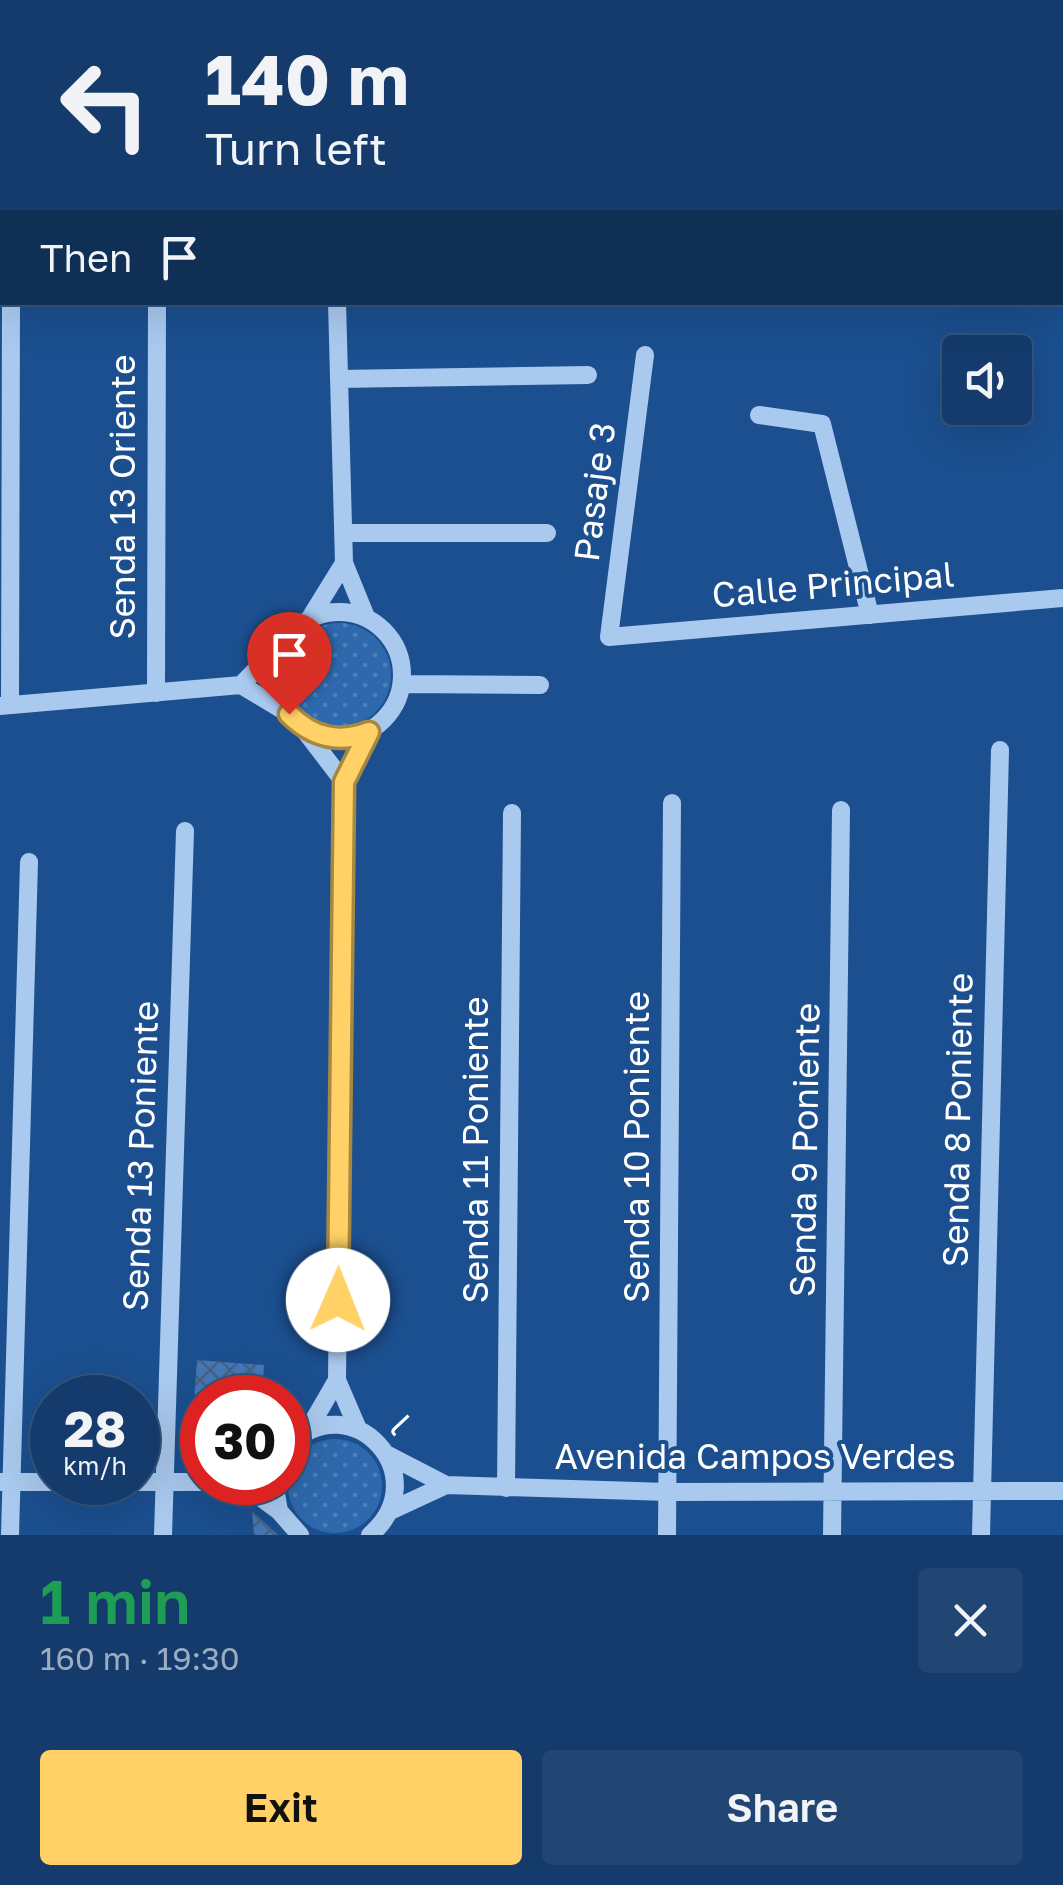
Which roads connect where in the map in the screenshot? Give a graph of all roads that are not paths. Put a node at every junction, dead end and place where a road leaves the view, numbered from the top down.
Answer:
1 (11, 305) edge
2 (157, 305) edge
3 (337, 305) edge
4 (645, 355) dead end
5 (588, 376) dead end
6 (339, 379) junction
7 (759, 415) dead end
8 (343, 533) junction
9 (547, 533) dead end
10 (344, 562) junction
11 (1063, 598) edge
12 (870, 615) junction
13 (366, 617) junction
14 (310, 618) junction
15 (288, 636) junction
16 (609, 637) joint
17 (402, 684) junction
18 (241, 685) junction
19 (540, 685) dead end
20 (156, 692) junction
21 (5, 706) edge
22 (294, 720) junction
23 (369, 732) junction
24 (1000, 750) dead end
25 (344, 782) junction
26 (672, 803) dead end
27 (841, 810) dead end
28 (512, 813) dead end
29 (185, 831) dead end
30 (29, 862) dead end
31 (337, 1380) junction
32 (310, 1427) edge
33 (358, 1429) junction
34 (310, 1430) edge
35 (388, 1455) junction
36 (5, 1482) edge
37 (162, 1483) junction
38 (180, 1483) edge
39 (446, 1485) junction
40 (506, 1488) junction
41 (834, 1490) junction
42 (981, 1490) junction
43 (1063, 1491) edge
44 (668, 1492) junction
45 (271, 1505) edge
46 (278, 1505) edge
47 (279, 1511) junction
48 (390, 1511) junction
49 (10, 1535) edge
50 (162, 1535) edge
51 (300, 1535) edge
52 (370, 1535) edge
53 (666, 1535) edge
54 (832, 1535) edge
55 (980, 1535) edge

1 - 21 street
2 - 20 street, Senda 13 Oriente
3 - 6 street
4 - 16 street, Pasaje 3
5 - 6 street
6 - 8 street
7 - 12 street
8 - 9 street
8 - 10 street
10 - 13 street
10 - 14 street
11 - 12 street, Calle Principal
12 - 16 street, Calle Principal
13 - 14 street
13 - 17 street
14 - 15 street
15 - 18 street
15 - 22 street
17 - 19 street
17 - 23 street
18 - 20 street
18 - 22 street
20 - 21 street
22 - 23 street
22 - 25 street
23 - 25 street
24 - 42 street, Senda 8 Poniente
25 - 31 street
26 - 44 street, Senda 10 Poniente
27 - 41 street, Senda 9 Poniente
28 - 40 street, Senda 11 Poniente
29 - 37 street, Senda 13 Poniente
30 - 36 street
31 - 32 street
31 - 33 street
33 - 34 street, l
33 - 35 street, l
35 - 39 street, Avenida Campos Verdes
35 - 48 street, l
36 - 37 street
36 - 49 street
37 - 38 street
37 - 50 street
39 - 40 street, Avenida Campos Verdes
39 - 48 street, Avenida Campos Verdes
40 - 44 street, Avenida Campos Verdes
41 - 42 street, Avenida Campos Verdes
41 - 44 street, Avenida Campos Verdes
41 - 54 street, Senda 9 Poniente
42 - 43 street, Avenida Campos Verdes
42 - 55 street, Senda 8 Poniente
44 - 53 street, Senda 10 Poniente
45 - 47 street
46 - 47 street
47 - 51 street
48 - 52 street

